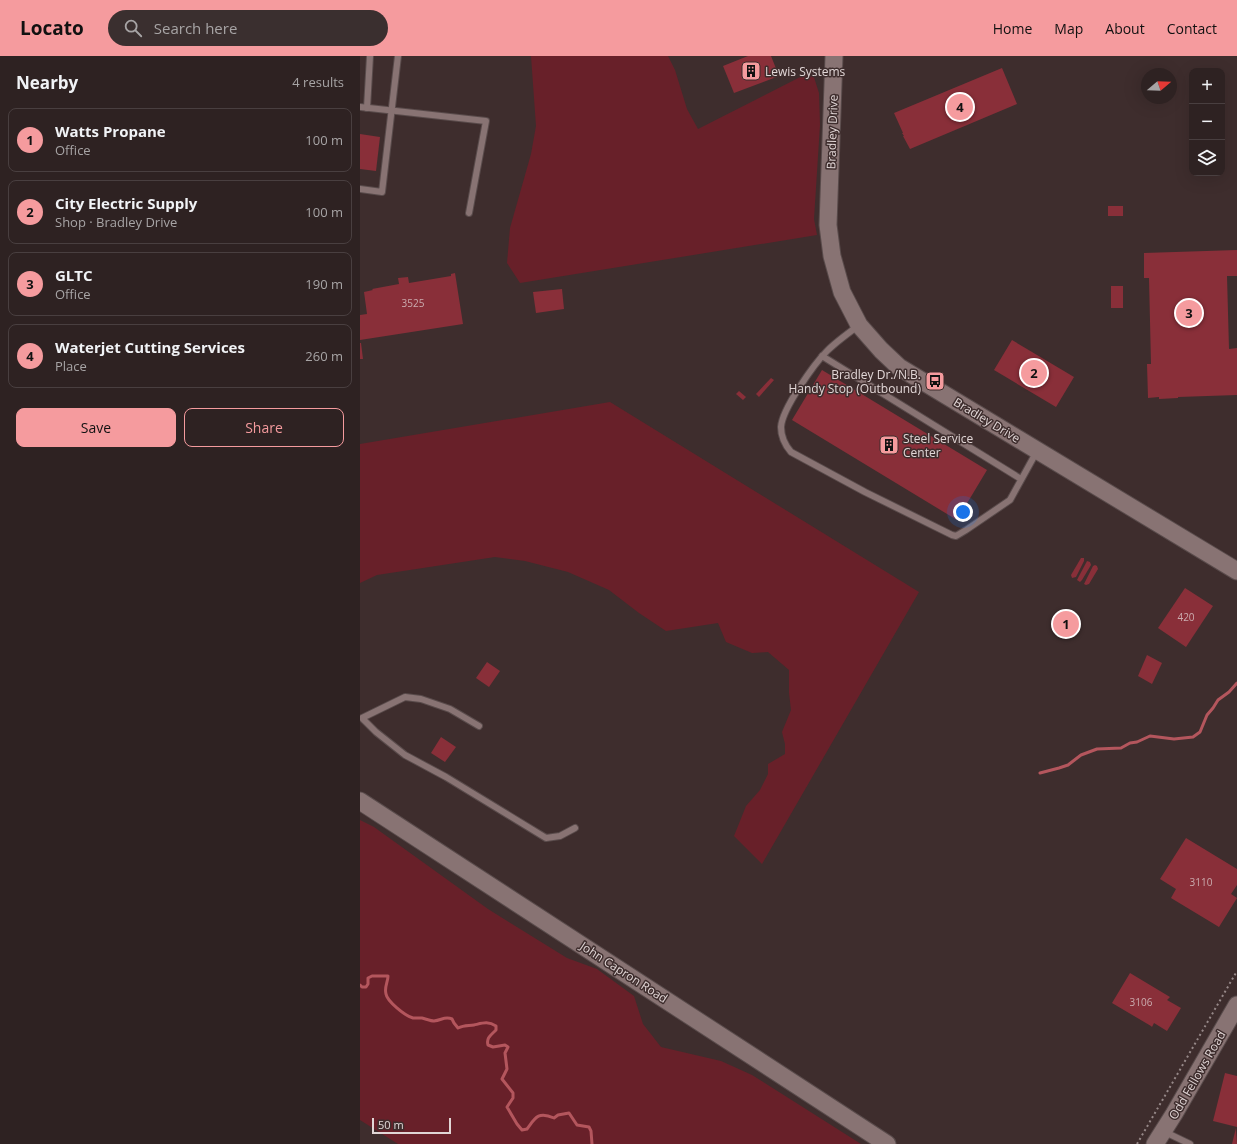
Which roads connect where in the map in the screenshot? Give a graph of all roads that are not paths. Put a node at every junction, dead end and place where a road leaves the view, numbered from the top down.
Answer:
1 (370, 56) edge
2 (398, 56) edge
3 (834, 56) edge
4 (363, 108) edge
5 (391, 110) junction
6 (360, 189) edge
7 (469, 214) dead end
8 (859, 324) junction
9 (822, 356) junction
10 (1037, 451) junction
11 (1021, 479) junction
12 (1237, 571) edge
13 (479, 726) dead end
14 (360, 801) edge
15 (575, 828) dead end
16 (1236, 1009) edge
17 (1159, 1137) edge
18 (887, 1144) edge
19 (1190, 1144) edge

1 - 4 lane
2 - 5 lane
3 - 8 street, Bradley Drive
4 - 5 lane
5 - 6 lane
5 - 7 lane
8 - 9 lane
8 - 10 street, Bradley Drive
9 - 11 lane
9 - 11 lane
10 - 11 lane
10 - 12 street, Bradley Drive
13 - 15 lane
14 - 18 street, John Capron Road
16 - 17 street, Odd Fellows Road
17 - 19 lane

